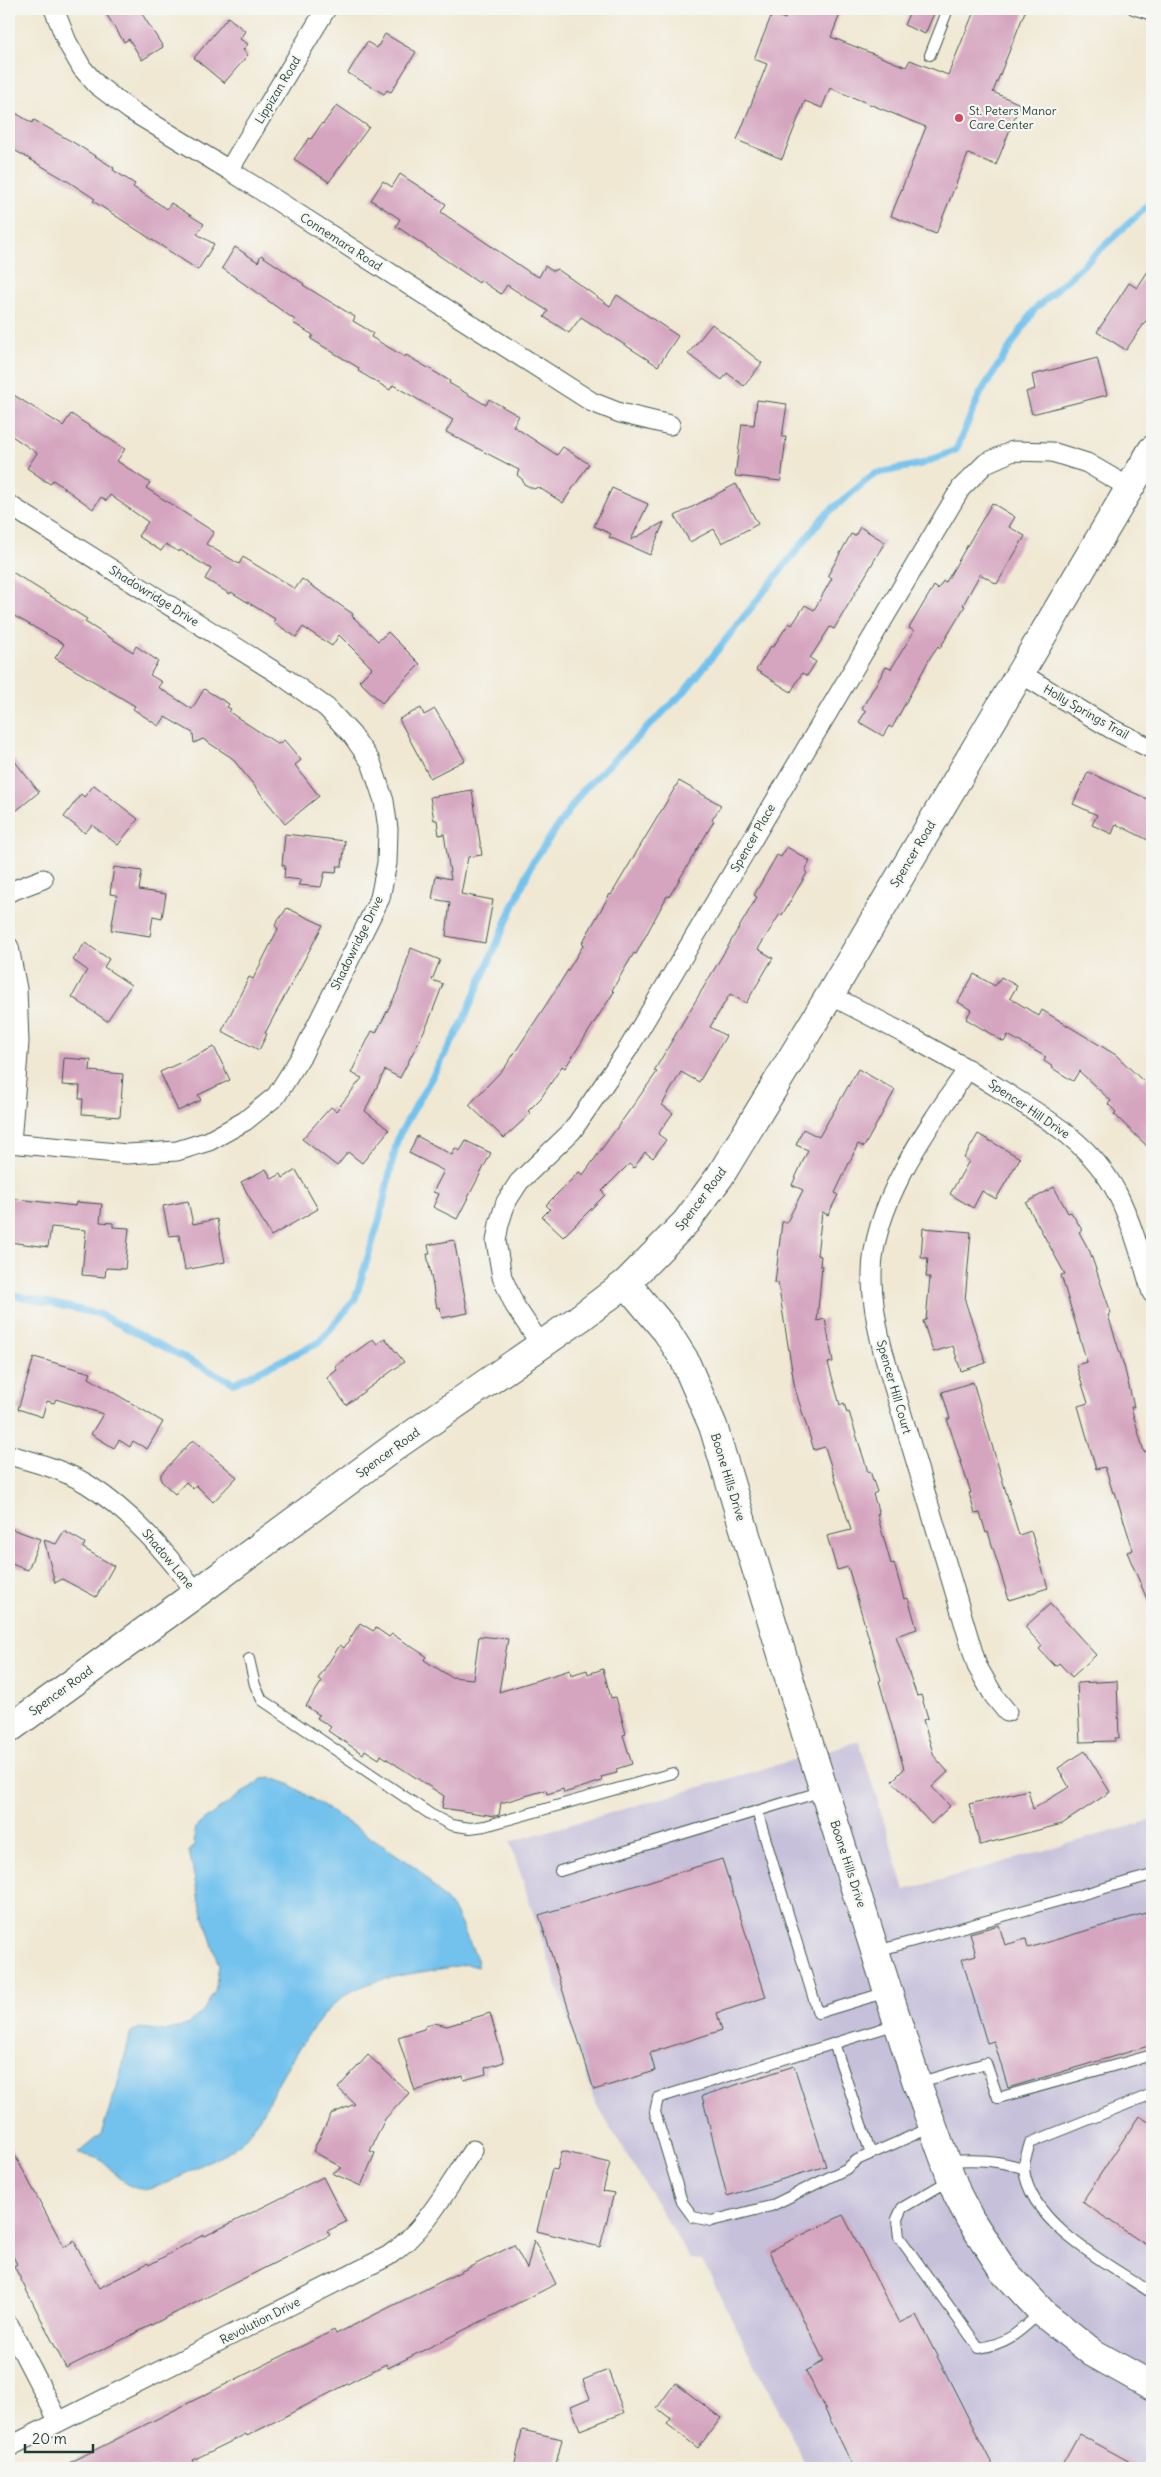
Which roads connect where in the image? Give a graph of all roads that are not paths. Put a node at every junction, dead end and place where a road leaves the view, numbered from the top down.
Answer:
1 (54, 9) edge
2 (326, 9) edge
3 (948, 9) edge
4 (1133, 9) edge
5 (1152, 16) edge
6 (930, 55) dead end
7 (229, 170) junction
8 (670, 424) dead end
9 (1152, 450) edge
10 (1130, 488) junction
11 (9, 505) edge
12 (1020, 674) junction
13 (1152, 749) edge
14 (44, 879) dead end
15 (9, 892) edge
16 (9, 947) edge
17 (830, 995) junction
18 (968, 1069) junction
19 (10, 1143) edge
20 (626, 1283) junction
21 (1152, 1293) edge
22 (541, 1345) junction
23 (9, 1455) edge
24 (198, 1593) junction
25 (249, 1659) dead end
26 (1008, 1712) dead end
27 (9, 1729) edge
28 (672, 1773) dead end
29 (824, 1791) junction
30 (757, 1811) junction
31 (560, 1871) dead end
32 (1152, 1875) edge
33 (876, 1951) junction
34 (888, 1992) junction
35 (898, 2023) junction
36 (834, 2043) junction
37 (1152, 2055) edge
38 (917, 2083) junction
39 (1152, 2094) edge
40 (932, 2127) junction
41 (473, 2150) dead end
42 (871, 2154) junction
43 (1023, 2168) junction
44 (948, 2170) junction
45 (1152, 2293) edge
46 (1042, 2311) junction
47 (9, 2325) edge
48 (1152, 2386) edge
49 (59, 2422) junction
50 (9, 2447) edge

1 - 7 street, Connemara Road
2 - 7 street, Lippizan Road
3 - 6 lane
4 - 5 lane
7 - 8 street, Connemara Road
9 - 10 main road, Spencer Road
10 - 12 main road, Spencer Road
10 - 22 street, Spencer Place
11 - 19 street, Shadowridge Drive
12 - 13 street, Holly Springs Trail
12 - 17 main road, Spencer Road
14 - 15 street
16 - 19 street
17 - 18 street, Spencer Hill Drive
17 - 20 main road, Spencer Road
18 - 21 street, Spencer Hill Drive
18 - 26 street, Spencer Hill Court
20 - 22 main road, Spencer Road
20 - 29 main road, Boone Hills Drive
22 - 24 main road, Spencer Road
23 - 24 street, Shadow Lane
24 - 27 main road, Spencer Road
25 - 28 lane
29 - 30 lane
29 - 33 main road, Boone Hills Drive
30 - 31 lane
30 - 34 lane
32 - 33 lane
33 - 34 main road, Boone Hills Drive
34 - 35 main road, Boone Hills Drive
35 - 36 lane
35 - 38 main road, Boone Hills Drive
36 - 42 lane
36 - 42 lane
37 - 38 lane
38 - 40 main road, Boone Hills Drive
39 - 43 lane
40 - 42 lane
40 - 44 main road, Boone Hills Drive
41 - 49 street, Revolution Drive
43 - 44 lane
43 - 45 lane
44 - 46 main road, Boone Hills Drive
44 - 46 lane
46 - 48 main road, Boone Hills Drive
47 - 49 street
49 - 50 street, Revolution Drive

